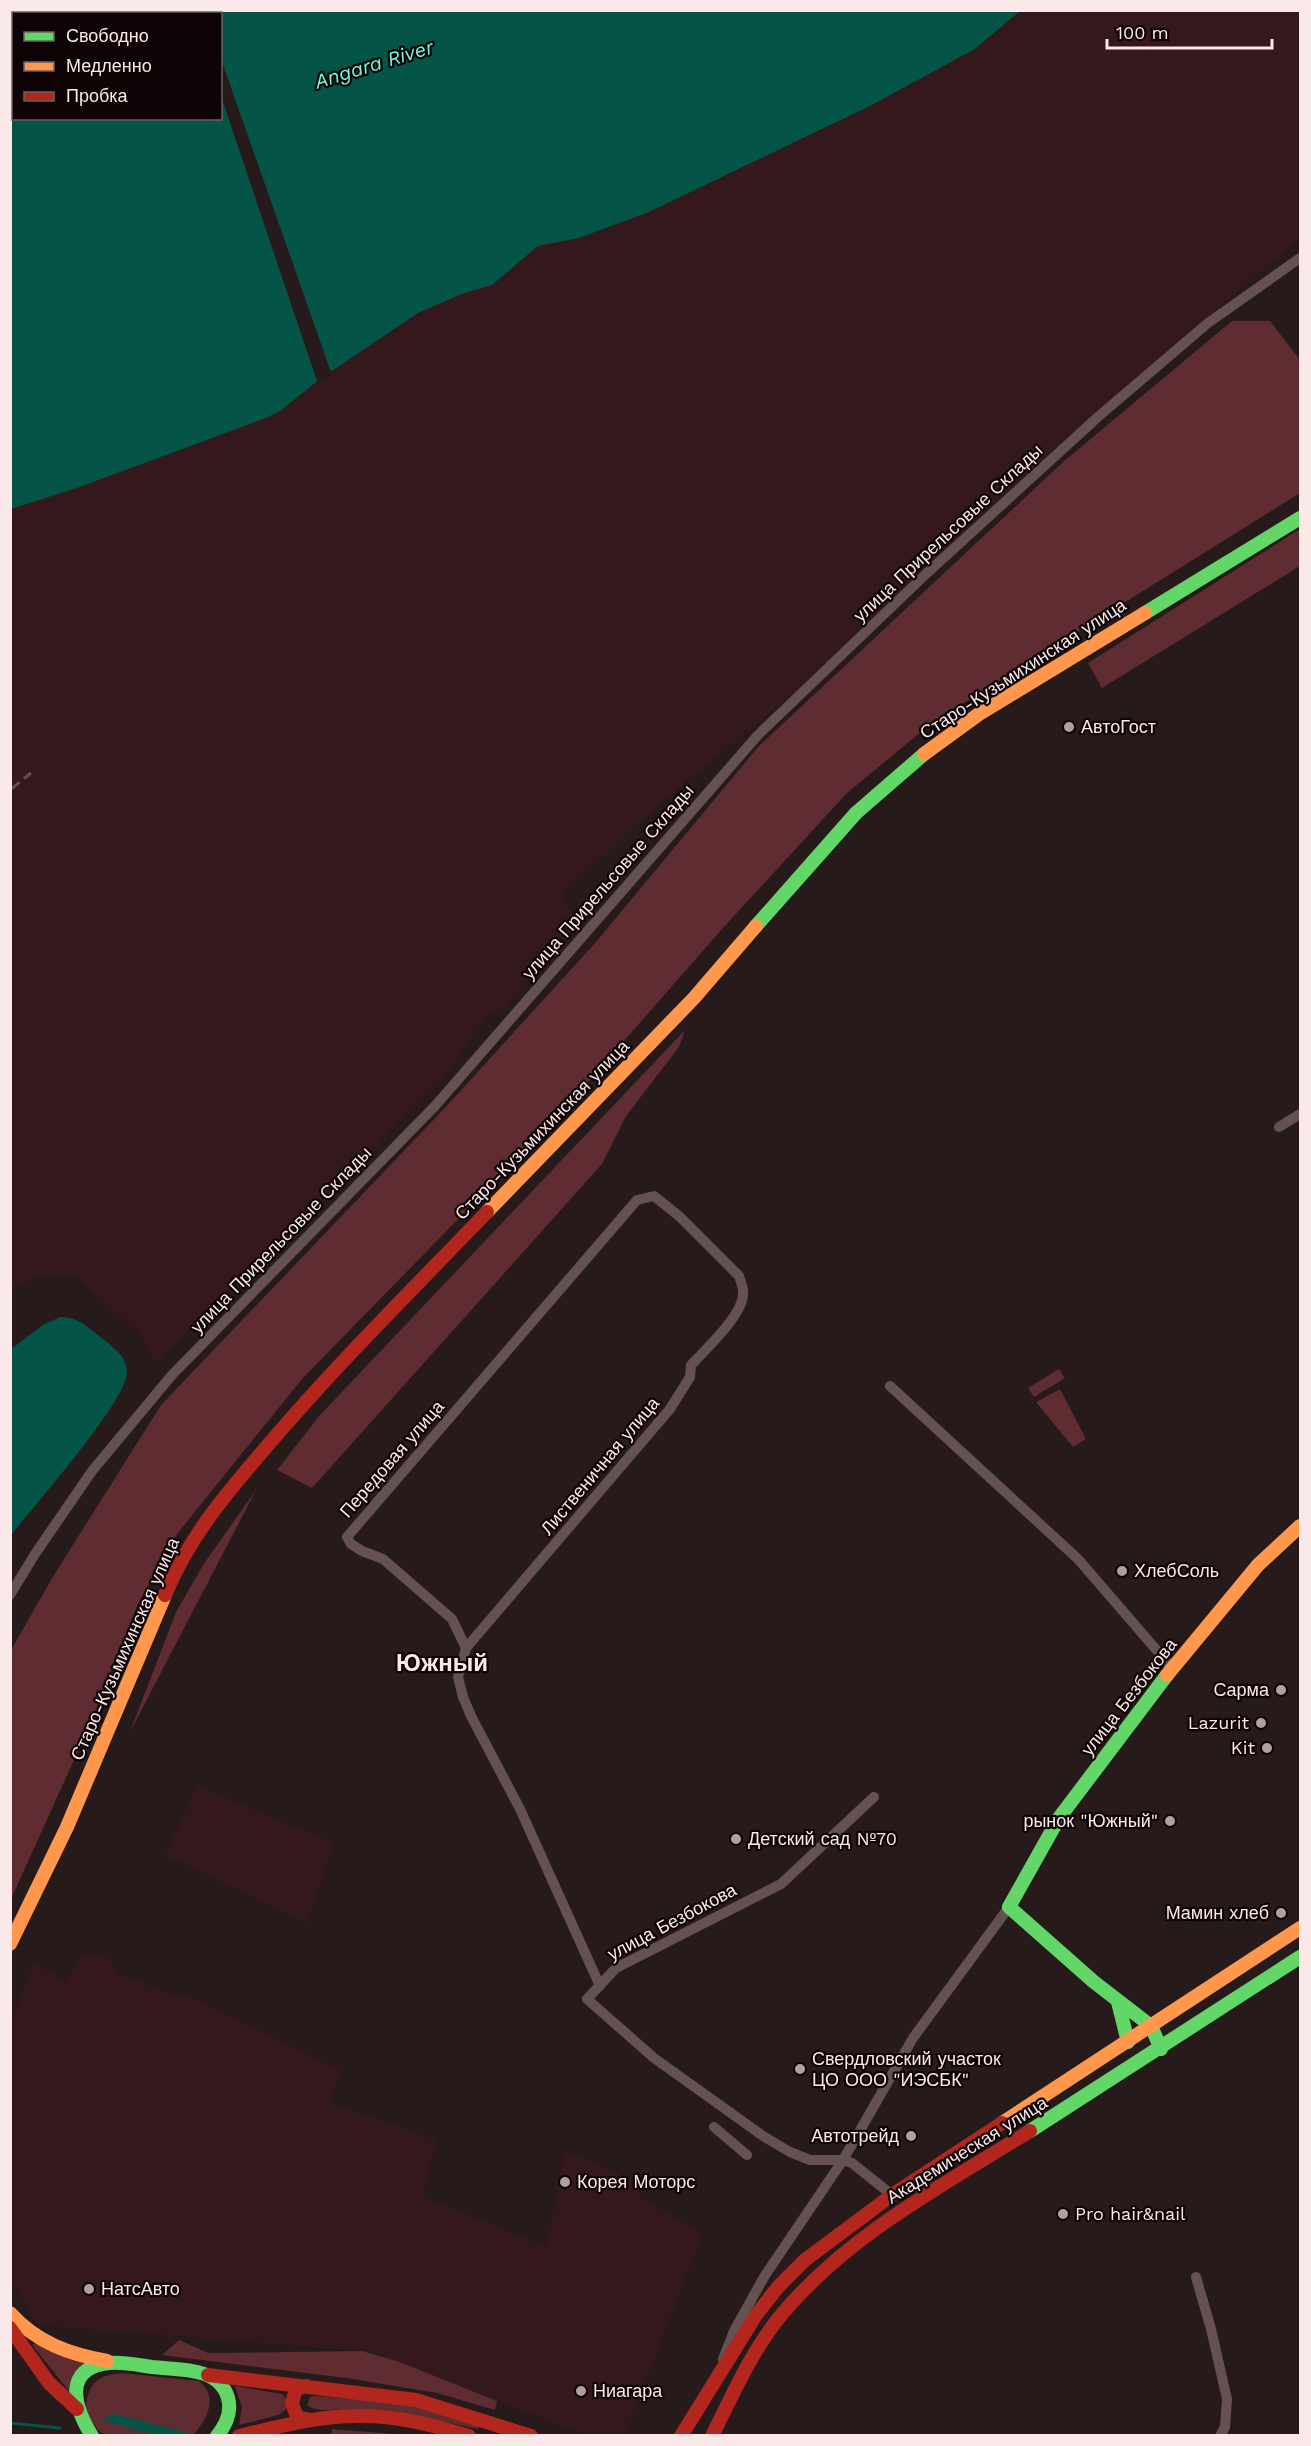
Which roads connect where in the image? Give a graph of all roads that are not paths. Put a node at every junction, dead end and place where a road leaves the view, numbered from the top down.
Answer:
1 (1300, 258) edge
2 (1300, 518) edge
3 (1300, 1114) edge
4 (1279, 1127) dead end
5 (743, 1296) joint
6 (890, 1386) dead end
7 (1300, 1526) edge
8 (10, 1595) edge
9 (466, 1648) junction
10 (1172, 1668) junction
11 (874, 1797) dead end
12 (1010, 1907) junction
13 (1300, 1928) edge
14 (10, 1944) edge
15 (1300, 1956) edge
16 (600, 1986) junction
17 (1191, 2000) junction
18 (1118, 2002) junction
19 (1200, 2023) junction
20 (1151, 2026) junction
21 (1128, 2042) junction
22 (1161, 2049) junction
23 (714, 2127) dead end
24 (747, 2155) dead end
25 (843, 2160) junction
26 (892, 2195) junction
27 (1196, 2277) dead end
28 (10, 2313) edge
29 (10, 2328) edge
30 (119, 2363) junction
31 (208, 2375) junction
32 (50, 2383) junction
33 (713, 2384) junction
34 (307, 2386) junction
35 (77, 2409) junction
36 (311, 2420) junction
37 (88, 2434) edge
38 (217, 2436) edge
39 (239, 2436) edge
40 (469, 2436) edge
41 (531, 2436) edge
42 (681, 2436) edge
43 (689, 2436) edge
44 (712, 2436) edge
45 (1220, 2436) edge

1 - 8 street, улица Прирельсовые Склады
2 - 14 main road, Старо-Кузьмихинская улица
3 - 4 street
5 - 9 street, Лиственичная улица
5 - 9 street, Передовая улица
6 - 10 street
7 - 10 main road, улица Безбокова
9 - 16 street
10 - 12 main road, улица Безбокова
11 - 16 street, улица Безбокова
12 - 18 main road
12 - 25 street, улица Безбокова
13 - 17 main road
15 - 19 main road, Академическая улица
16 - 25 street, улица Безбокова
17 - 19 main road
17 - 20 main road
18 - 20 main road
18 - 21 main road
19 - 22 main road, Академическая улица
20 - 21 main road
20 - 22 main road
21 - 26 main road
22 - 44 main road, Академическая улица
23 - 24 street
25 - 26 street
25 - 33 street, улица Безбокова
26 - 33 main road
27 - 45 street
28 - 30 main road
29 - 32 main road
30 - 31 main road
30 - 35 main road
31 - 34 main road
31 - 38 main road
32 - 35 main road
32 - 37 main road
33 - 42 main road
33 - 43 main road
34 - 36 main road
34 - 41 main road
35 - 37 main road
36 - 39 main road
36 - 40 main road

